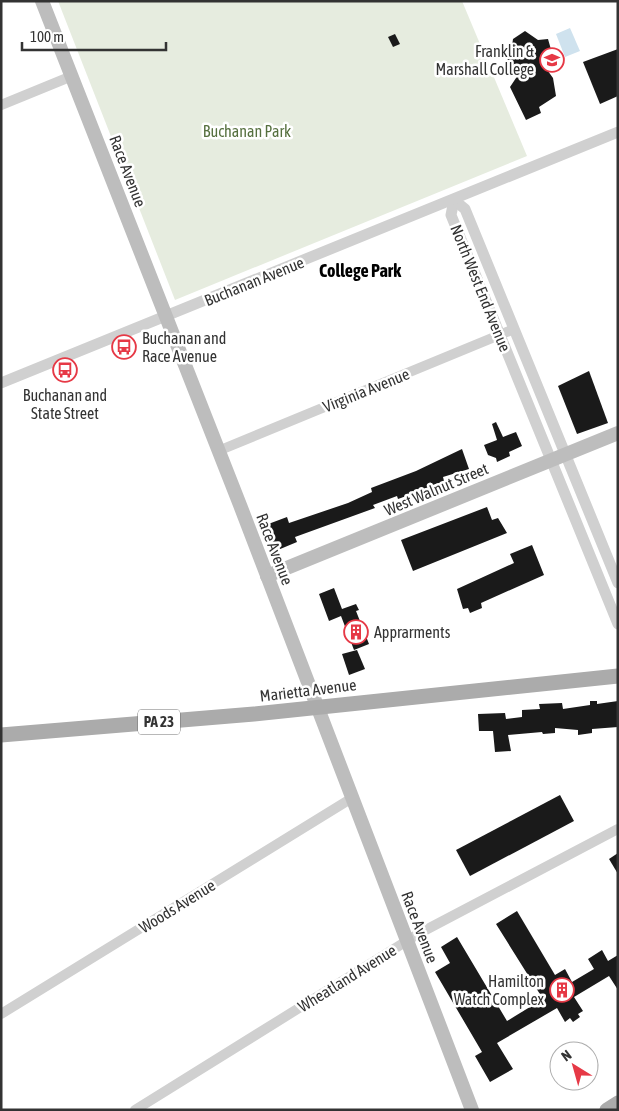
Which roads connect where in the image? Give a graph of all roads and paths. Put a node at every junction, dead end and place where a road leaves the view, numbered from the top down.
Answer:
1 (42, 1) edge
2 (72, 76) junction
3 (1, 105) edge
4 (618, 132) edge
5 (454, 200) junction
6 (165, 316) junction
7 (514, 329) junction
8 (500, 335) junction
9 (1, 384) edge
10 (618, 433) edge
11 (218, 451) junction
12 (565, 454) junction
13 (551, 460) junction
14 (267, 576) junction
15 (618, 583) edge
16 (618, 624) edge
17 (618, 676) edge
18 (317, 707) junction
19 (1, 735) edge
20 (352, 798) junction
21 (618, 829) edge
22 (407, 941) junction
23 (1, 1014) edge
24 (618, 1103) edge
25 (135, 1110) edge
26 (472, 1110) edge
27 (607, 1110) edge

1 - 2 main road, Race Avenue
2 - 3 street
2 - 6 main road, Race Avenue
4 - 5 street, Buchanan Avenue
5 - 6 street, Buchanan Avenue
5 - 7 street, North West End Avenue
5 - 8 street, North West End Avenue
6 - 9 street, Buchanan Avenue
6 - 11 main road, Race Avenue
7 - 8 street, Virginia Avenue
7 - 12 street, North West End Avenue
8 - 11 street, Virginia Avenue
8 - 13 street, North West End Avenue
10 - 12 main road, West Walnut Street
11 - 14 main road, Race Avenue
12 - 13 main road, West Walnut Street
12 - 15 street, North West End Avenue
13 - 14 main road, West Walnut Street
13 - 16 street, North West End Avenue
14 - 18 main road, Race Avenue
17 - 18 main road, Marietta Avenue / PA 23
18 - 19 main road, Marietta Avenue / PA 23
18 - 20 main road, Race Avenue
20 - 22 main road, Race Avenue
20 - 23 street, Woods Avenue
21 - 22 street, Wheatland Avenue
22 - 25 street, Wheatland Avenue
22 - 26 main road, Race Avenue
24 - 27 main road

